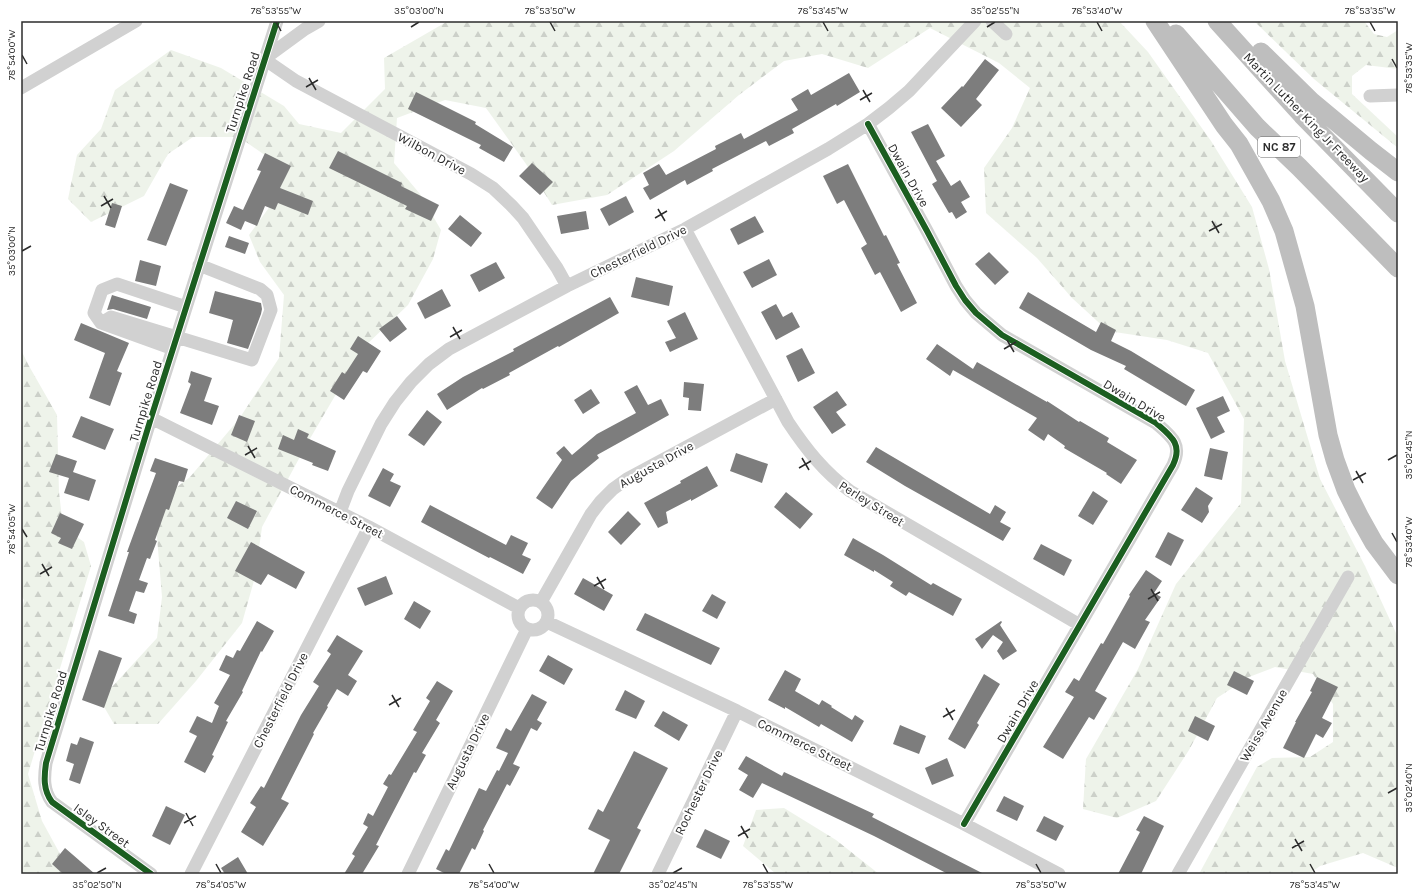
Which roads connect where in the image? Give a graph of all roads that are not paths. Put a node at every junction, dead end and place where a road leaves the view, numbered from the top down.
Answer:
1 (136, 21) edge
2 (277, 21) edge
3 (319, 21) edge
4 (975, 21) edge
5 (992, 21) edge
6 (1155, 21) edge
7 (1165, 21) edge
8 (1217, 21) edge
9 (1230, 21) edge
10 (1006, 34) dead end
11 (264, 59) junction
12 (21, 88) edge
13 (1398, 95) edge
14 (1370, 96) dead end
15 (868, 124) junction
16 (1398, 172) edge
17 (1398, 212) edge
18 (685, 229) junction
19 (199, 265) junction
20 (1398, 268) edge
21 (567, 286) junction
22 (186, 307) junction
23 (175, 343) junction
24 (776, 399) junction
25 (151, 418) junction
26 (340, 512) junction
27 (369, 527) junction
28 (1398, 575) edge
29 (1348, 577) dead end
30 (541, 602) junction
31 (519, 608) junction
32 (547, 622) junction
33 (1080, 625) junction
34 (527, 629) junction
35 (737, 711) junction
36 (45, 791) joint
37 (964, 824) junction
38 (151, 874) edge
39 (191, 874) edge
40 (408, 874) edge
41 (658, 874) edge
42 (1059, 874) edge
43 (1178, 874) edge

1 - 12 street
2 - 11 street, Turnpike Road
3 - 11 street
4 - 15 street, Chesterfield Drive
5 - 10 street
6 - 28 highway
7 - 20 highway, NC 87
8 - 17 highway, Martin Luther King Jr Freeway / NC 87
9 - 16 highway
11 - 19 street, Turnpike Road
11 - 21 street, Wilbon Drive
13 - 14 street
15 - 18 street, Chesterfield Drive
15 - 33 street, Dwain Drive
18 - 21 street, Chesterfield Drive
18 - 24 street, Perley Street
19 - 22 street, Turnpike Road
19 - 23 street
21 - 26 street, Chesterfield Drive
22 - 23 street, Turnpike Road
22 - 23 street
23 - 25 street, Turnpike Road
24 - 30 street, Augusta Drive
24 - 33 street, Perley Street
25 - 26 street, Commerce Street
25 - 36 street, Turnpike Road
26 - 27 street, Commerce Street
27 - 31 street, Commerce Street
27 - 39 street, Chesterfield Drive
29 - 43 street, Weiss Avenue
30 - 31 street
30 - 32 street
31 - 34 street
32 - 34 street
32 - 35 street, Commerce Street
33 - 37 street, Dwain Drive
34 - 40 street, Augusta Drive
35 - 37 street, Commerce Street
35 - 41 street, Rochester Drive
36 - 38 street, Isley Street
37 - 42 street, Commerce Street

